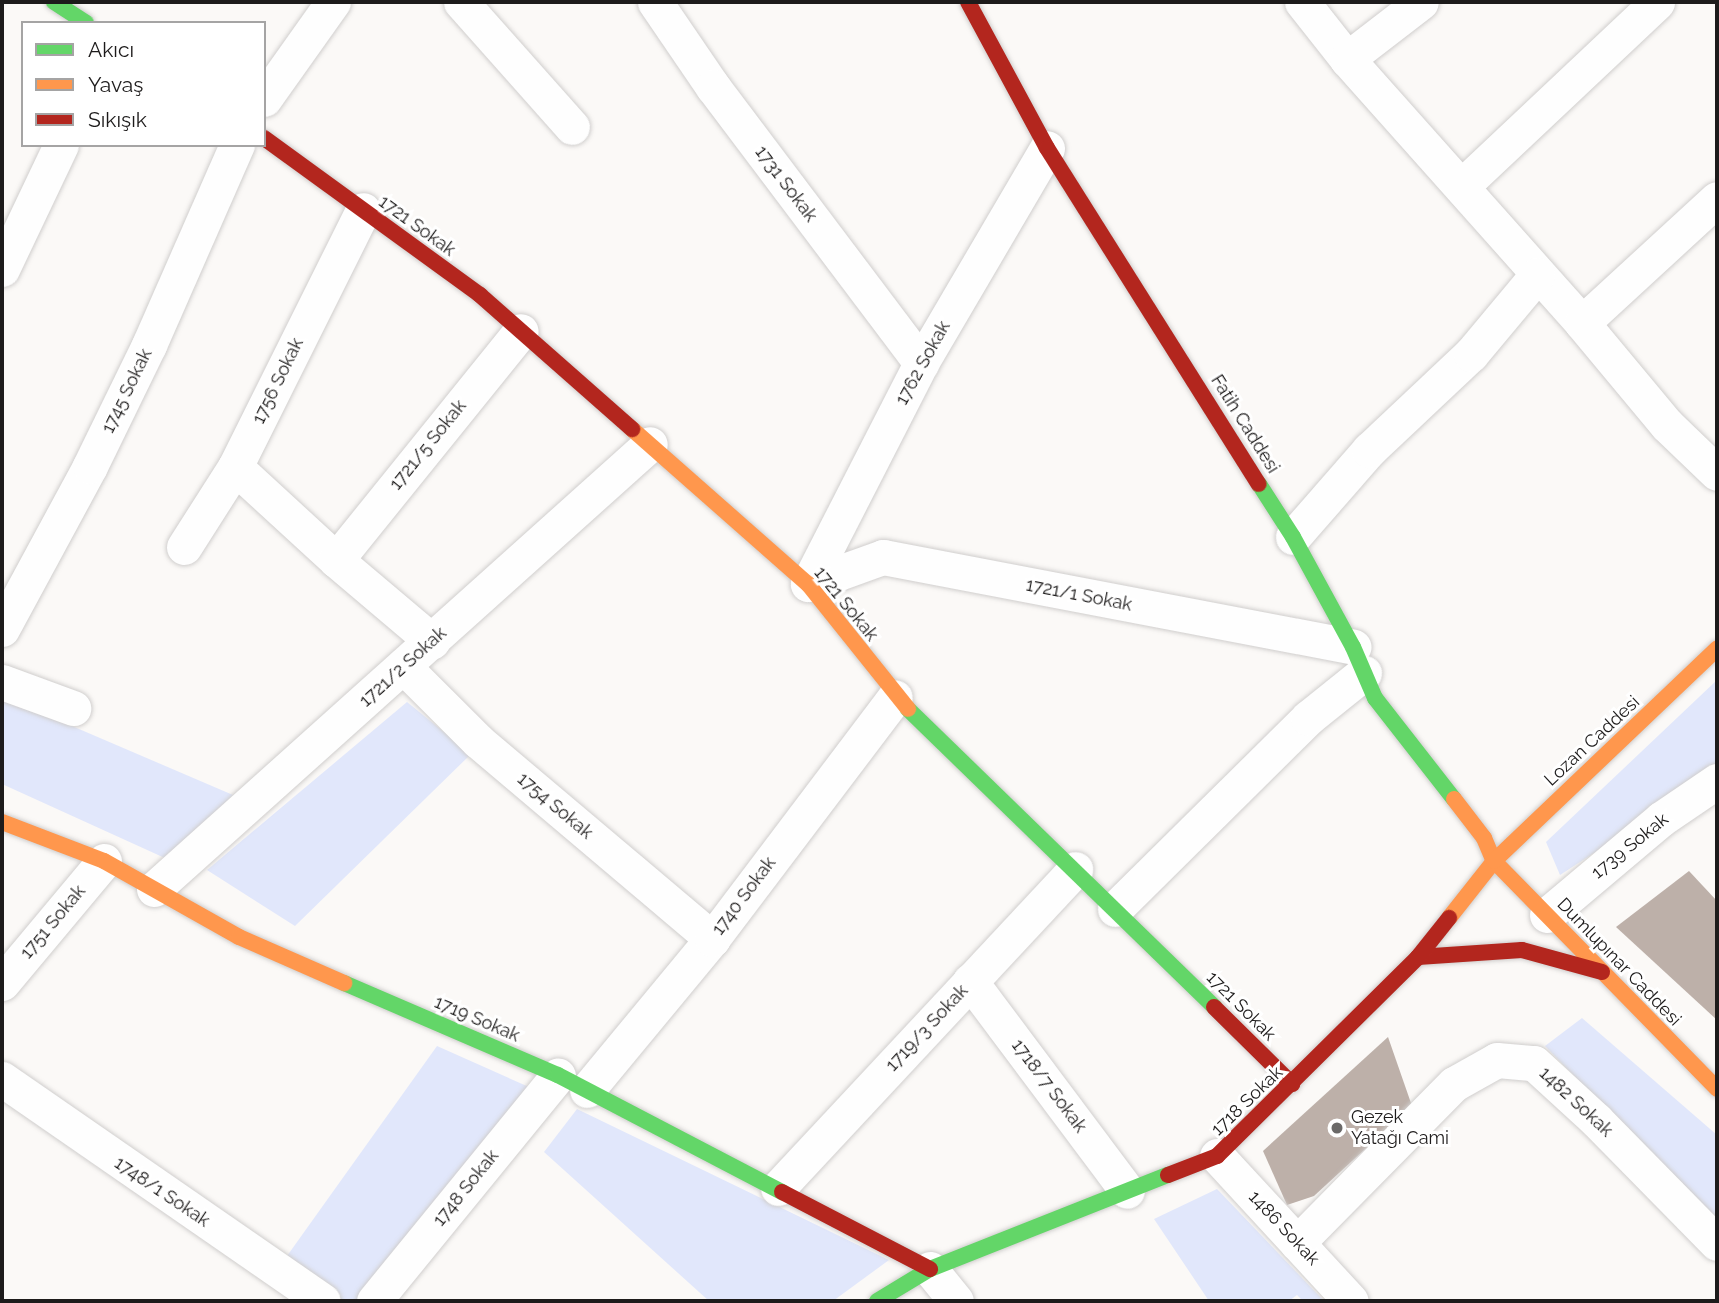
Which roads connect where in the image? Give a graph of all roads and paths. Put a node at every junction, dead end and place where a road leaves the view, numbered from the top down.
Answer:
1 (54, 2) edge
2 (333, 2) edge
3 (461, 2) edge
4 (655, 2) edge
5 (968, 2) edge
6 (1302, 2) edge
7 (1421, 2) edge
8 (1657, 2) edge
9 (83, 21) edge
10 (1347, 59) junction
11 (266, 96) edge
12 (572, 127) dead end
13 (266, 139) edge
14 (60, 147) edge
15 (236, 147) edge
16 (1047, 148) junction
17 (1462, 186) junction
18 (1717, 199) edge
19 (363, 210) junction
20 (2, 270) edge
21 (1537, 275) junction
22 (1582, 323) junction
23 (521, 331) junction
24 (920, 363) junction
25 (650, 444) junction
26 (235, 467) junction
27 (1717, 473) edge
28 (1293, 537) junction
29 (184, 547) dead end
30 (336, 559) junction
31 (808, 584) junction
32 (2, 629) edge
33 (432, 640) junction
34 (1717, 649) edge
35 (1359, 660) junction
36 (403, 666) junction
37 (2, 682) edge
38 (895, 697) junction
39 (73, 708) dead end
40 (1717, 781) edge
41 (2, 822) edge
42 (104, 861) junction
43 (1494, 861) junction
44 (1075, 869) junction
45 (154, 889) junction
46 (1115, 909) junction
47 (1547, 915) junction
48 (712, 939) junction
49 (1418, 957) junction
50 (1603, 972) junction
51 (970, 981) junction
52 (2, 983) edge
53 (2, 1079) edge
54 (573, 1082) junction
55 (1292, 1084) junction
56 (1717, 1090) edge
57 (1217, 1156) junction
58 (778, 1188) junction
59 (1127, 1191) junction
60 (1297, 1242) junction
61 (1717, 1243) edge
62 (930, 1269) junction
63 (388, 1296) edge
64 (323, 1301) edge
65 (877, 1301) edge
66 (956, 1301) edge
67 (1351, 1301) edge

1 - 9 street
2 - 11 street
3 - 12 street
4 - 24 street, 1731 Sokak
5 - 16 street, Fatih Caddesi
6 - 10 street
7 - 10 street
8 - 17 street
10 - 17 street
13 - 19 street, 1721 Sokak
14 - 20 street
15 - 32 street, 1745 Sokak
16 - 24 street, 1762 Sokak
16 - 28 street, Fatih Caddesi
17 - 21 street
18 - 22 street
19 - 23 street, 1721 Sokak
19 - 26 street, 1756 Sokak
21 - 22 street
21 - 28 street
22 - 27 street
23 - 25 street, 1721 Sokak
23 - 30 street, 1721/5 Sokak
24 - 31 street, 1762 Sokak
25 - 31 street, 1721 Sokak
25 - 33 street, 1721/2 Sokak
26 - 29 street, 1756 Sokak
26 - 30 street
28 - 35 street, Fatih Caddesi
30 - 33 street
31 - 35 street, 1721/1 Sokak
31 - 38 street, 1721 Sokak
33 - 36 street, 1721/2 Sokak
34 - 43 street, Lozan Caddesi
35 - 43 street, Fatih Caddesi
35 - 46 street
36 - 45 street, 1721/2 Sokak
36 - 48 street, 1754 Sokak
37 - 39 street
38 - 44 street, 1721 Sokak
38 - 48 street, 1740 Sokak
40 - 47 street, 1739 Sokak
41 - 42 street, 1719 Sokak
42 - 45 street, 1719 Sokak
42 - 52 street, 1751 Sokak
43 - 47 street, Dumlupınar Caddesi
43 - 49 street, 1718 Sokak
44 - 46 street, 1721 Sokak
44 - 51 street, 1719/3 Sokak
45 - 54 street, 1719 Sokak
46 - 55 street, 1721 Sokak
47 - 50 street, Dumlupınar Caddesi
48 - 54 street, 1740 Sokak
49 - 50 street
49 - 55 street, 1718 Sokak
50 - 56 street, Dumlupınar Caddesi
51 - 58 street, 1719/3 Sokak
51 - 59 street, 1718/7 Sokak
53 - 64 street, 1748/1 Sokak
54 - 58 street, 1719 Sokak
54 - 63 street, 1748 Sokak
55 - 57 street, 1718 Sokak
57 - 59 street, 1718 Sokak
57 - 60 street, 1486 Sokak
58 - 62 street, 1719 Sokak
59 - 62 street, 1718 Sokak
60 - 61 street, 1482 Sokak
60 - 67 street, 1486 Sokak
62 - 65 street, 1718 Sokak
62 - 66 street

